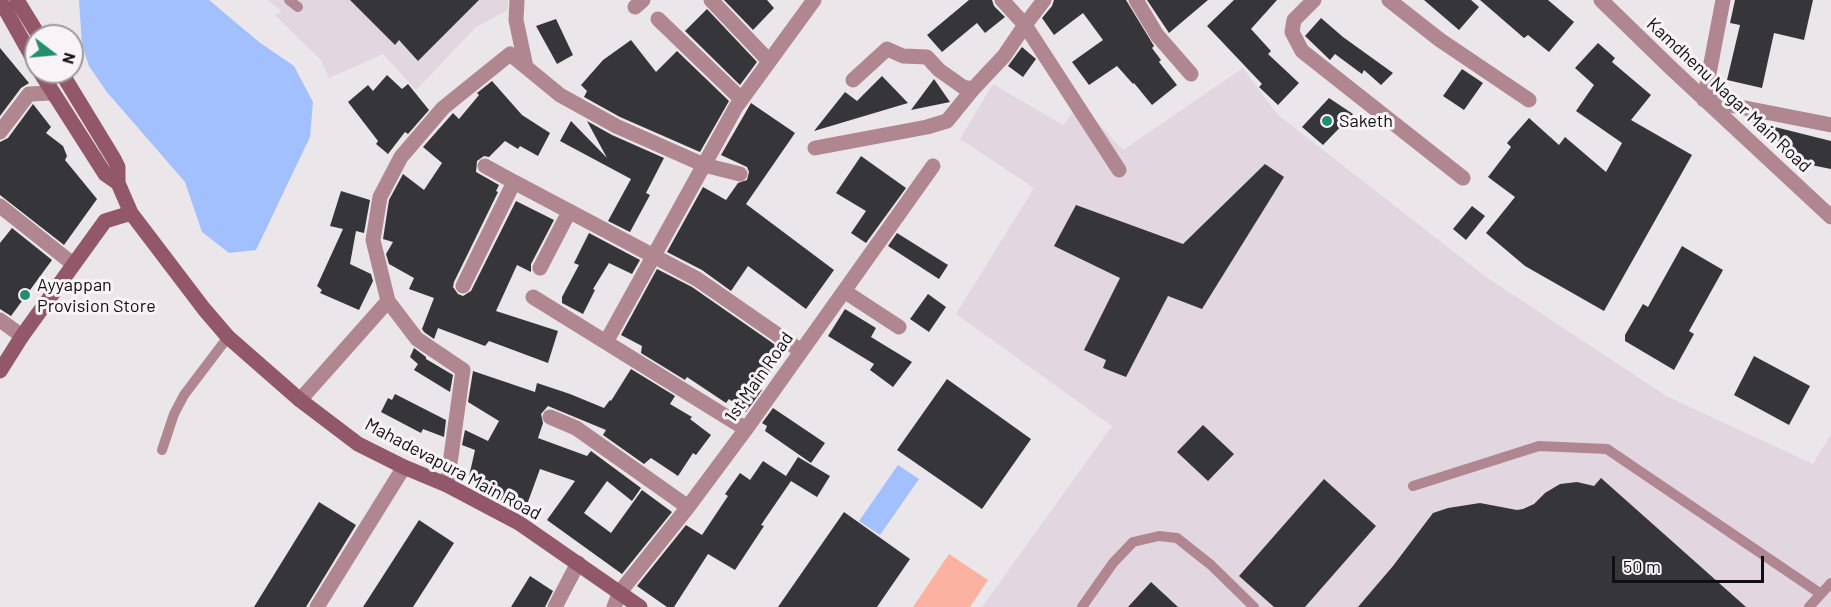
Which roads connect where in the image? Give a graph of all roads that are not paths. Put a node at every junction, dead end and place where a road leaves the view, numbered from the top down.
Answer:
1 (0, 0) edge
2 (17, 0) edge
3 (517, 0) edge
4 (711, 0) edge
5 (814, 0) edge
6 (1002, 0) edge
7 (1044, 0) edge
8 (1138, 0) edge
9 (1314, 0) edge
10 (1389, 0) edge
11 (1601, 0) edge
12 (1723, 0) edge
13 (1616, 7) edge
14 (658, 19) dead end
15 (32, 24) edge
16 (1026, 25) junction
17 (24, 43) edge
18 (769, 61) junction
19 (526, 67) junction
20 (1191, 74) dead end
21 (853, 80) dead end
22 (47, 84) edge
23 (68, 84) edge
24 (973, 89) junction
25 (52, 93) junction
26 (741, 99) junction
27 (1529, 100) dead end
28 (1704, 100) junction
29 (1831, 124) edge
30 (0, 132) edge
31 (815, 148) dead end
32 (704, 165) junction
33 (485, 166) dead end
34 (933, 166) dead end
35 (1119, 170) dead end
36 (740, 174) dead end
37 (1463, 178) dead end
38 (514, 182) junction
39 (118, 183) junction
40 (0, 206) edge
41 (569, 212) junction
42 (131, 213) junction
43 (1831, 217) edge
44 (654, 256) junction
45 (73, 264) junction
46 (540, 268) dead end
47 (463, 286) dead end
48 (844, 291) junction
49 (533, 297) dead end
50 (388, 301) junction
51 (0, 320) edge
52 (898, 327) dead end
53 (22, 336) junction
54 (228, 337) junction
55 (606, 342) junction
56 (801, 351) junction
57 (0, 371) edge
58 (300, 400) junction
59 (550, 417) dead end
60 (746, 429) junction
61 (162, 450) dead end
62 (404, 467) junction
63 (447, 485) junction
64 (1413, 486) dead end
65 (688, 507) junction
66 (578, 563) junction
67 (1831, 583) edge
68 (620, 592) junction
69 (1821, 594) junction
70 (317, 607) edge
71 (555, 607) edge
72 (614, 607) edge
73 (639, 607) edge
74 (1082, 607) edge
75 (1254, 607) edge
76 (1809, 607) edge

1 - 17 street
2 - 15 street
3 - 19 street
4 - 18 street
5 - 18 street
6 - 16 street
7 - 16 street
8 - 20 street
9 - 37 street
10 - 27 street
11 - 13 street, Kamdhenu Nagar Main Road
12 - 28 street
13 - 28 street, Kamdhenu Nagar Main Road
14 - 26 street
16 - 24 street
16 - 35 street
18 - 26 street
19 - 32 street
19 - 50 street
21 - 24 street
22 - 25 street, Mahadevapura Main Road
23 - 39 street
24 - 31 street
25 - 30 street
25 - 39 street, Mahadevapura Main Road
26 - 32 street
28 - 29 street
28 - 43 street, Kamdhenu Nagar Main Road
32 - 36 street
32 - 44 street
33 - 38 street
34 - 48 street, 1st Main Road
38 - 41 street
38 - 47 street
39 - 42 street, Mahadevapura Main Road
40 - 45 street
41 - 44 street
41 - 46 street
42 - 45 street
42 - 54 street, Mahadevapura Main Road
44 - 55 street
44 - 56 street
45 - 53 street
48 - 52 street
48 - 56 street, 1st Main Road
49 - 55 street
50 - 58 street
50 - 63 street
51 - 53 street
53 - 57 street
54 - 58 street, Mahadevapura Main Road
54 - 61 lane
55 - 60 street
56 - 60 street, 1st Main Road
58 - 62 street, Mahadevapura Main Road
59 - 65 street
60 - 65 street, 1st Main Road
62 - 63 street, Mahadevapura Main Road
62 - 70 street
63 - 66 street, Mahadevapura Main Road
64 - 69 lane
65 - 68 street, 1st Main Road
66 - 68 street, Mahadevapura Main Road
66 - 71 street
67 - 69 lane
68 - 72 street, 1st Main Road
68 - 73 street, Mahadevapura Main Road
69 - 76 lane
74 - 75 lane

